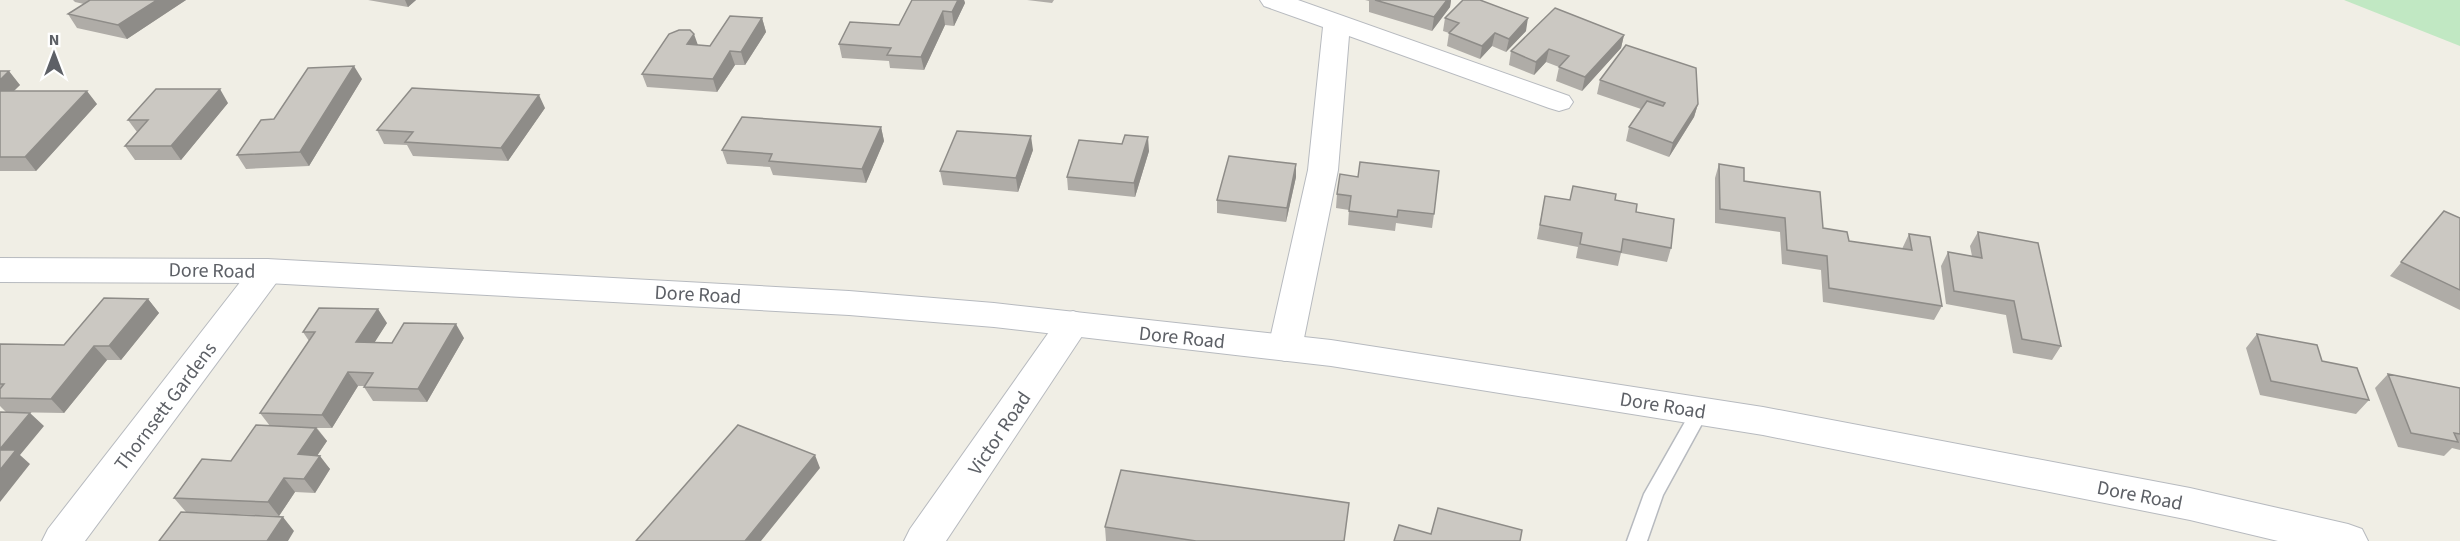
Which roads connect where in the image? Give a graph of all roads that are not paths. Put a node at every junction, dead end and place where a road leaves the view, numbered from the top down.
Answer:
1 (1273, 0) edge
2 (1337, 22) junction
3 (1559, 102) dead end
4 (0, 270) edge
5 (267, 271) junction
6 (1073, 324) junction
7 (1285, 348) junction
8 (1700, 411) junction
9 (62, 541) edge
10 (924, 541) edge
11 (1637, 541) edge
12 (2348, 541) edge

1 - 2 street
2 - 3 street
2 - 7 street
4 - 5 street, Dore Road
5 - 6 street, Dore Road
5 - 9 street, Thornsett Gardens
6 - 7 street, Dore Road
6 - 10 street, Victor Road
7 - 8 street, Dore Road
8 - 11 lane
8 - 12 street, Dore Road

